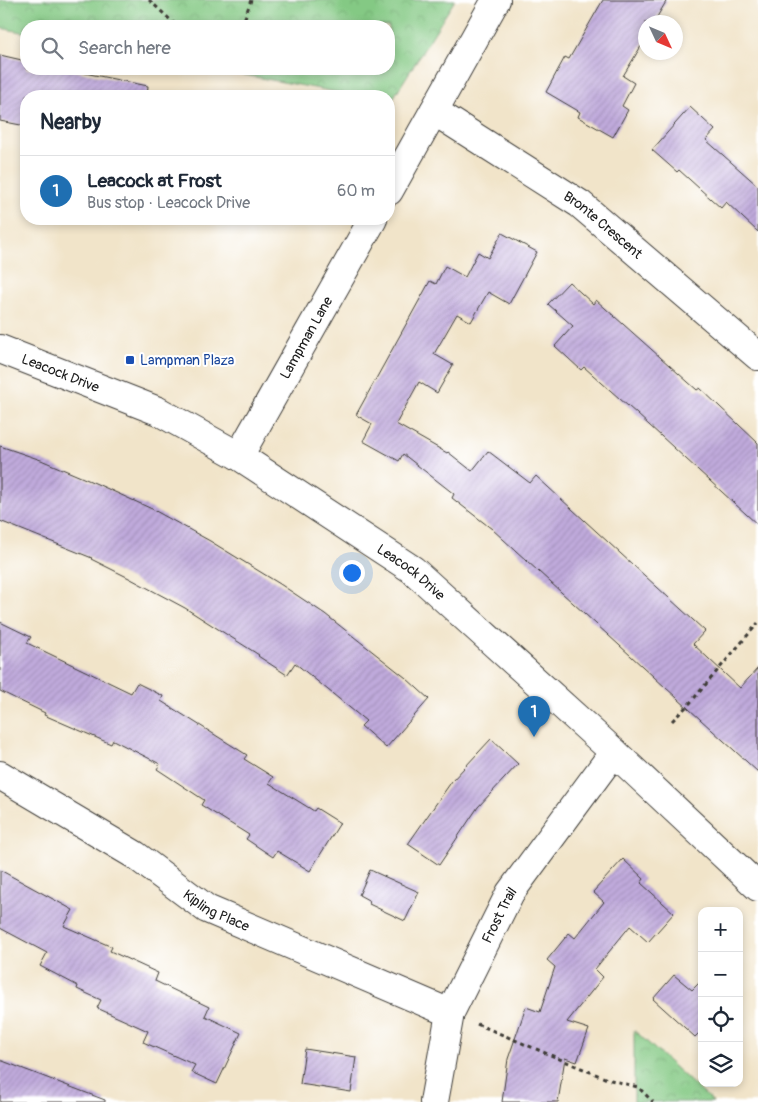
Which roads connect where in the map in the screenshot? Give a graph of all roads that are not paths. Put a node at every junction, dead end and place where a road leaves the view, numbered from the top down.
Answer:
1 (496, 0) edge
2 (434, 111) junction
3 (395, 180) edge
4 (370, 225) edge
5 (0, 349) edge
6 (758, 356) edge
7 (239, 456) junction
8 (614, 752) junction
9 (0, 775) edge
10 (758, 887) edge
11 (450, 1013) junction
12 (434, 1102) edge

1 - 2 street
2 - 3 street
2 - 6 street, Bronte Crescent
4 - 7 street, Lampman Lane
5 - 7 street, Leacock Drive
7 - 8 street, Leacock Drive
8 - 10 street, Leacock Drive
8 - 11 street, Frost Trail
9 - 11 street, Kipling Place
11 - 12 street, Frost Trail

